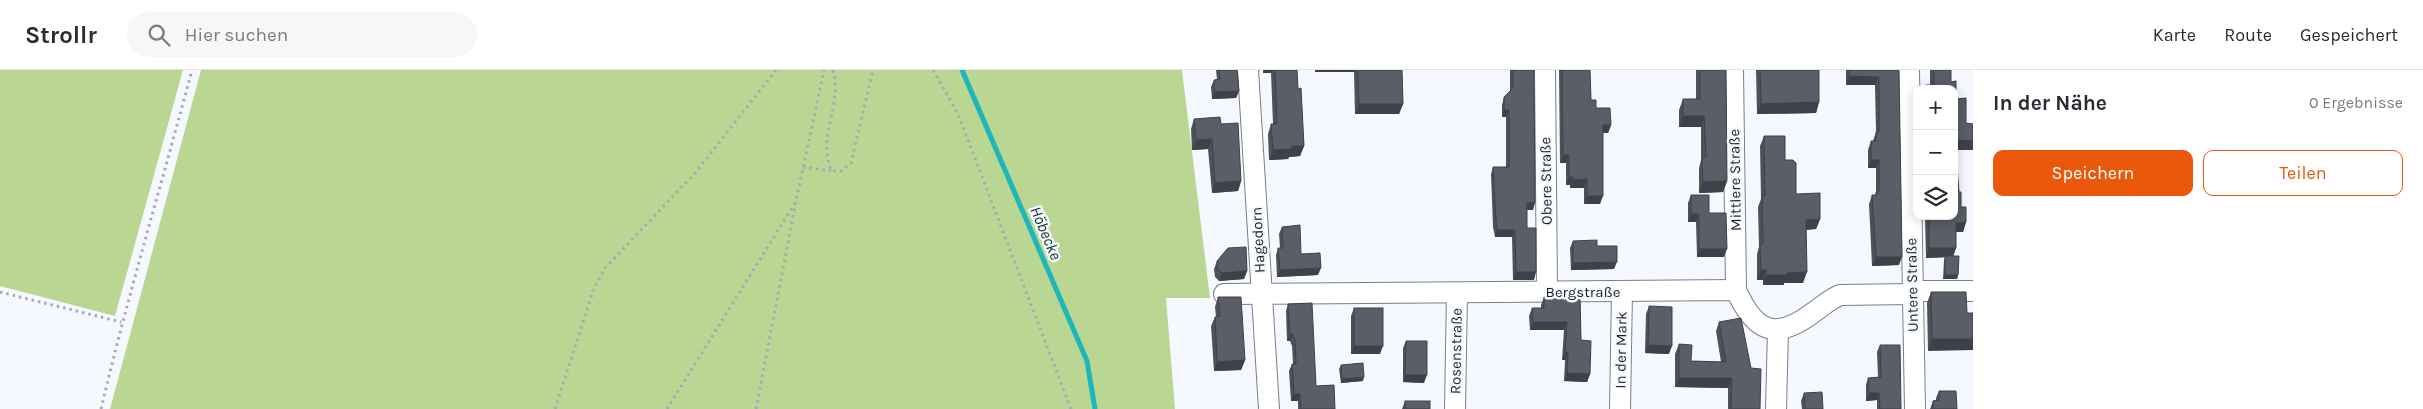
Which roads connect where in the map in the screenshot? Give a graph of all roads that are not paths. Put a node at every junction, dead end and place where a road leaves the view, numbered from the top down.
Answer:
1 (1248, 70) edge
2 (1544, 70) edge
3 (1733, 70) edge
4 (1909, 70) edge
5 (1736, 290) junction
6 (1622, 291) junction
7 (1973, 291) edge
8 (1547, 292) junction
9 (1262, 293) junction
10 (1457, 293) junction
11 (1912, 293) junction
12 (1224, 294) dead end
13 (1778, 330) junction
14 (1269, 409) edge
15 (1455, 409) edge
16 (1620, 409) edge
17 (1776, 409) edge
18 (1915, 409) edge

1 - 9 street, Hagedorn
2 - 8 street, Obere Straße
3 - 5 street, Mittlere Straße
4 - 11 street, Untere Straße
5 - 6 street, Bergstraße
5 - 13 street
6 - 8 street, Bergstraße
6 - 16 street, In der Mark
7 - 11 street
8 - 10 street, Bergstraße
9 - 10 street, Bergstraße
9 - 12 street, Bergstraße
9 - 14 street, Hagedorn
10 - 15 street, Rosenstraße
11 - 13 street
11 - 18 street, Untere Straße
13 - 17 street

